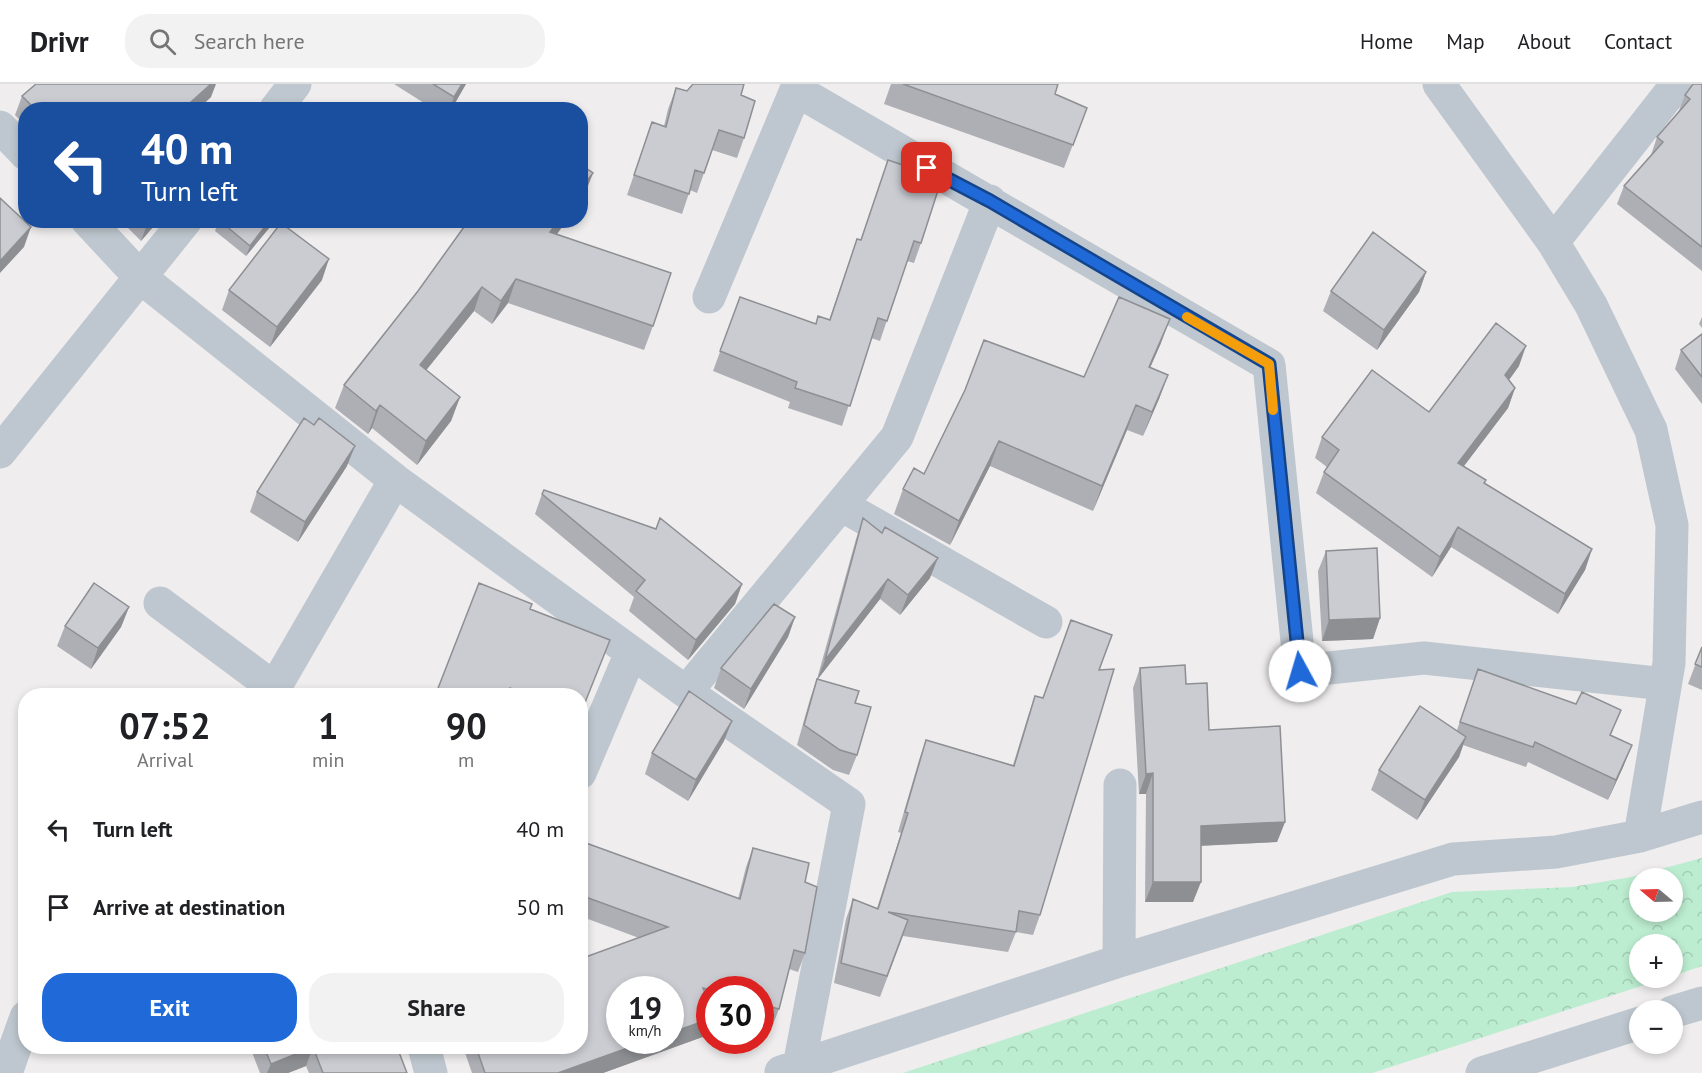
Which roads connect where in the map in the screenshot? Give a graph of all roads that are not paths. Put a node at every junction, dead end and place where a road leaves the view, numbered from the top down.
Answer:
1 (295, 84) edge
2 (1439, 84) edge
3 (1677, 84) edge
4 (281, 102) edge
5 (0, 127) edge
6 (18, 146) edge
7 (990, 201) junction
8 (94, 228) edge
9 (180, 228) edge
10 (1553, 242) junction
11 (140, 277) junction
12 (709, 297) dead end
13 (0, 452) edge
14 (395, 480) junction
15 (841, 505) junction
16 (160, 603) dead end
17 (1046, 622) dead end
18 (631, 653) junction
19 (1665, 684) junction
20 (267, 688) edge
21 (274, 688) edge
22 (686, 692) junction
23 (588, 753) edge
24 (1120, 785) dead end
25 (1702, 817) edge
26 (1640, 836) junction
27 (1119, 961) junction
28 (1702, 1003) edge
29 (1683, 1009) edge
30 (1629, 1026) edge
31 (18, 1039) edge
32 (426, 1054) edge
33 (789, 1070) edge
34 (6, 1073) edge
35 (431, 1073) edge
36 (1482, 1073) edge

1 - 4 street
2 - 10 street
3 - 10 street
5 - 6 street
7 - 12 street
7 - 15 street
7 - 19 street
8 - 11 street
9 - 11 street
10 - 19 street
11 - 13 street
11 - 14 street
14 - 18 street
14 - 21 street
15 - 17 street
15 - 22 street
16 - 20 street
18 - 22 street
18 - 23 street
19 - 26 street
22 - 33 street
24 - 27 street
25 - 26 street
26 - 27 street
27 - 33 street
28 - 29 street
30 - 36 street
31 - 34 street
32 - 35 street

